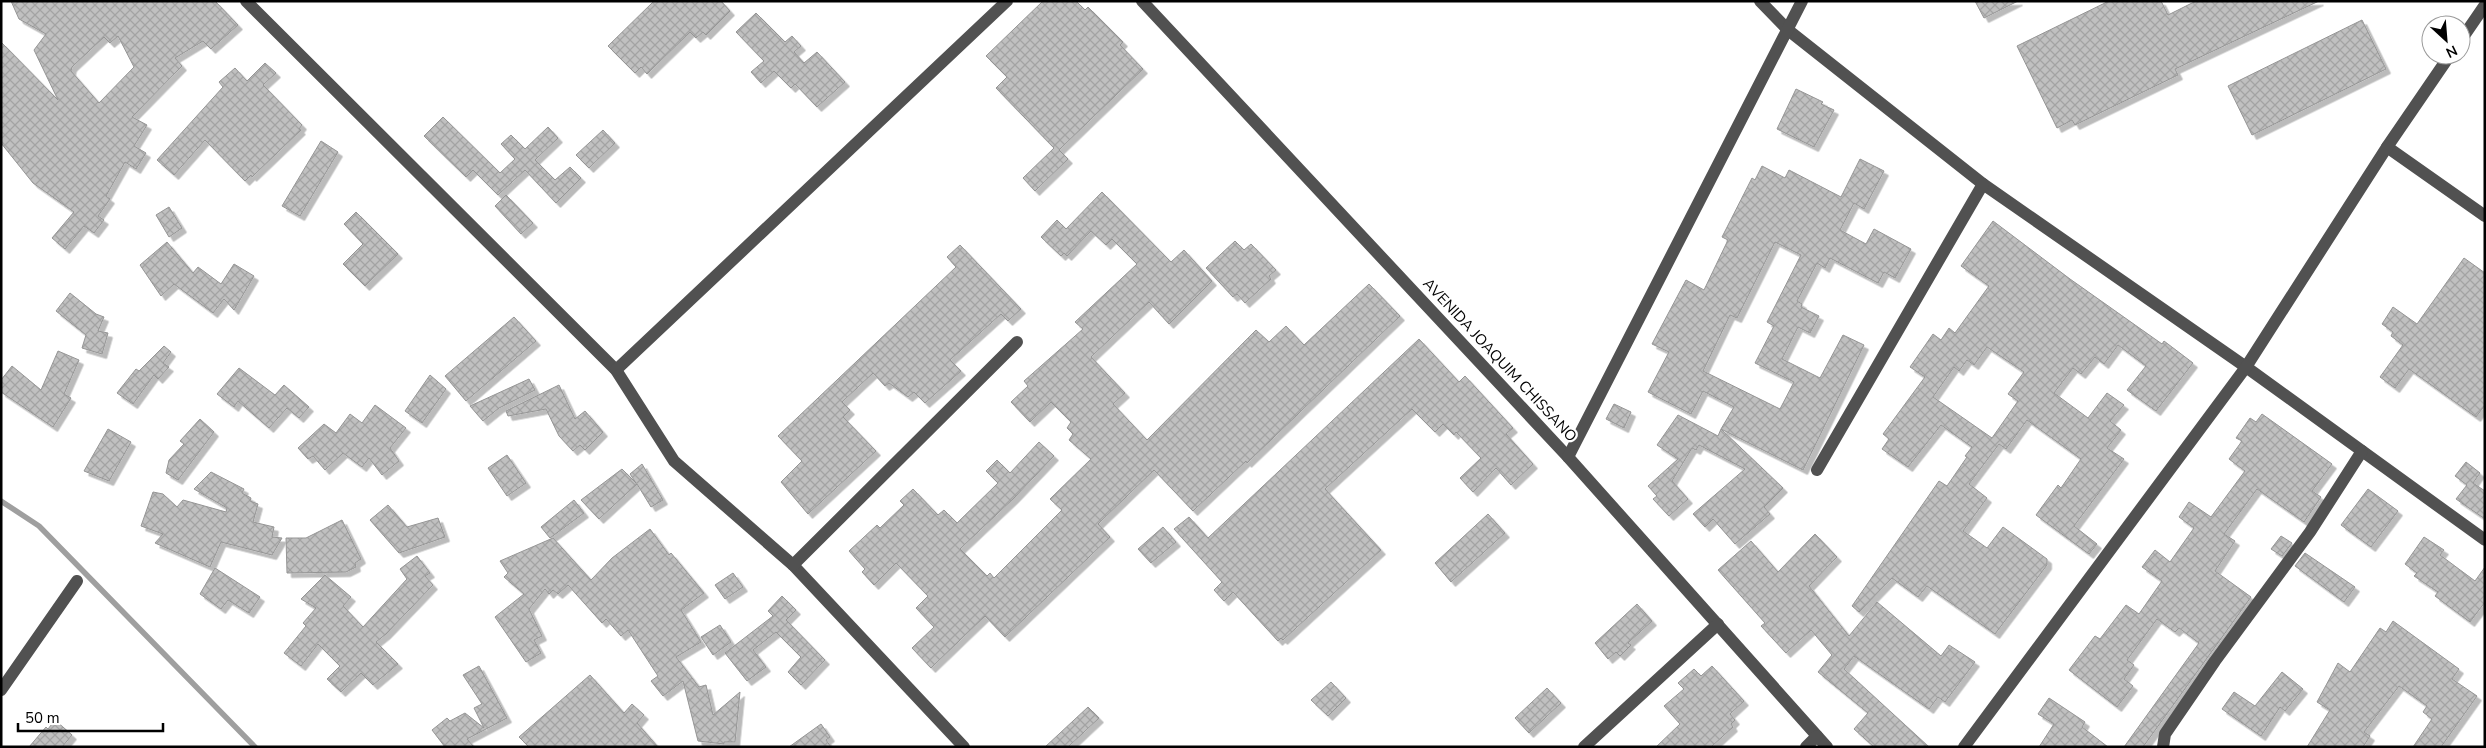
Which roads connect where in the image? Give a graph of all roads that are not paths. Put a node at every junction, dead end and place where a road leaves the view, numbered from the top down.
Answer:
1 (246, 1) edge
2 (1008, 1) edge
3 (1142, 1) edge
4 (1760, 1) edge
5 (1802, 1) edge
6 (2485, 5) edge
7 (1155, 6) edge
8 (2471, 25) edge
9 (1788, 30) junction
10 (2443, 65) edge
11 (2387, 147) junction
12 (1983, 184) junction
13 (2485, 216) edge
14 (1017, 342) dead end
15 (2246, 367) junction
16 (616, 370) junction
17 (2362, 451) junction
18 (1568, 457) junction
19 (1817, 470) dead end
20 (2485, 540) edge
21 (793, 565) junction
22 (77, 582) dead end
23 (1718, 624) junction
24 (1, 690) edge
25 (1817, 736) junction
26 (964, 747) edge
27 (1584, 747) edge
28 (1806, 747) edge
29 (1827, 747) edge
30 (1964, 747) edge
31 (2162, 747) edge

1 - 16 street
2 - 16 street
3 - 7 street, AVENIDA JOAQUIM CHISSANO
4 - 9 street
5 - 9 street
6 - 8 street
7 - 18 street, AVENIDA JOAQUIM CHISSANO
9 - 12 street
9 - 18 street
10 - 11 street
11 - 13 street
11 - 15 street
12 - 15 street
12 - 19 street
14 - 21 street
15 - 17 street
15 - 30 street
16 - 21 street
17 - 20 street
17 - 31 street
18 - 23 street, AVENIDA JOAQUIM CHISSANO
21 - 26 street
22 - 24 street
23 - 25 street, AVENIDA JOAQUIM CHISSANO
23 - 27 street
25 - 28 street
25 - 29 street, AVENIDA JOAQUIM CHISSANO

